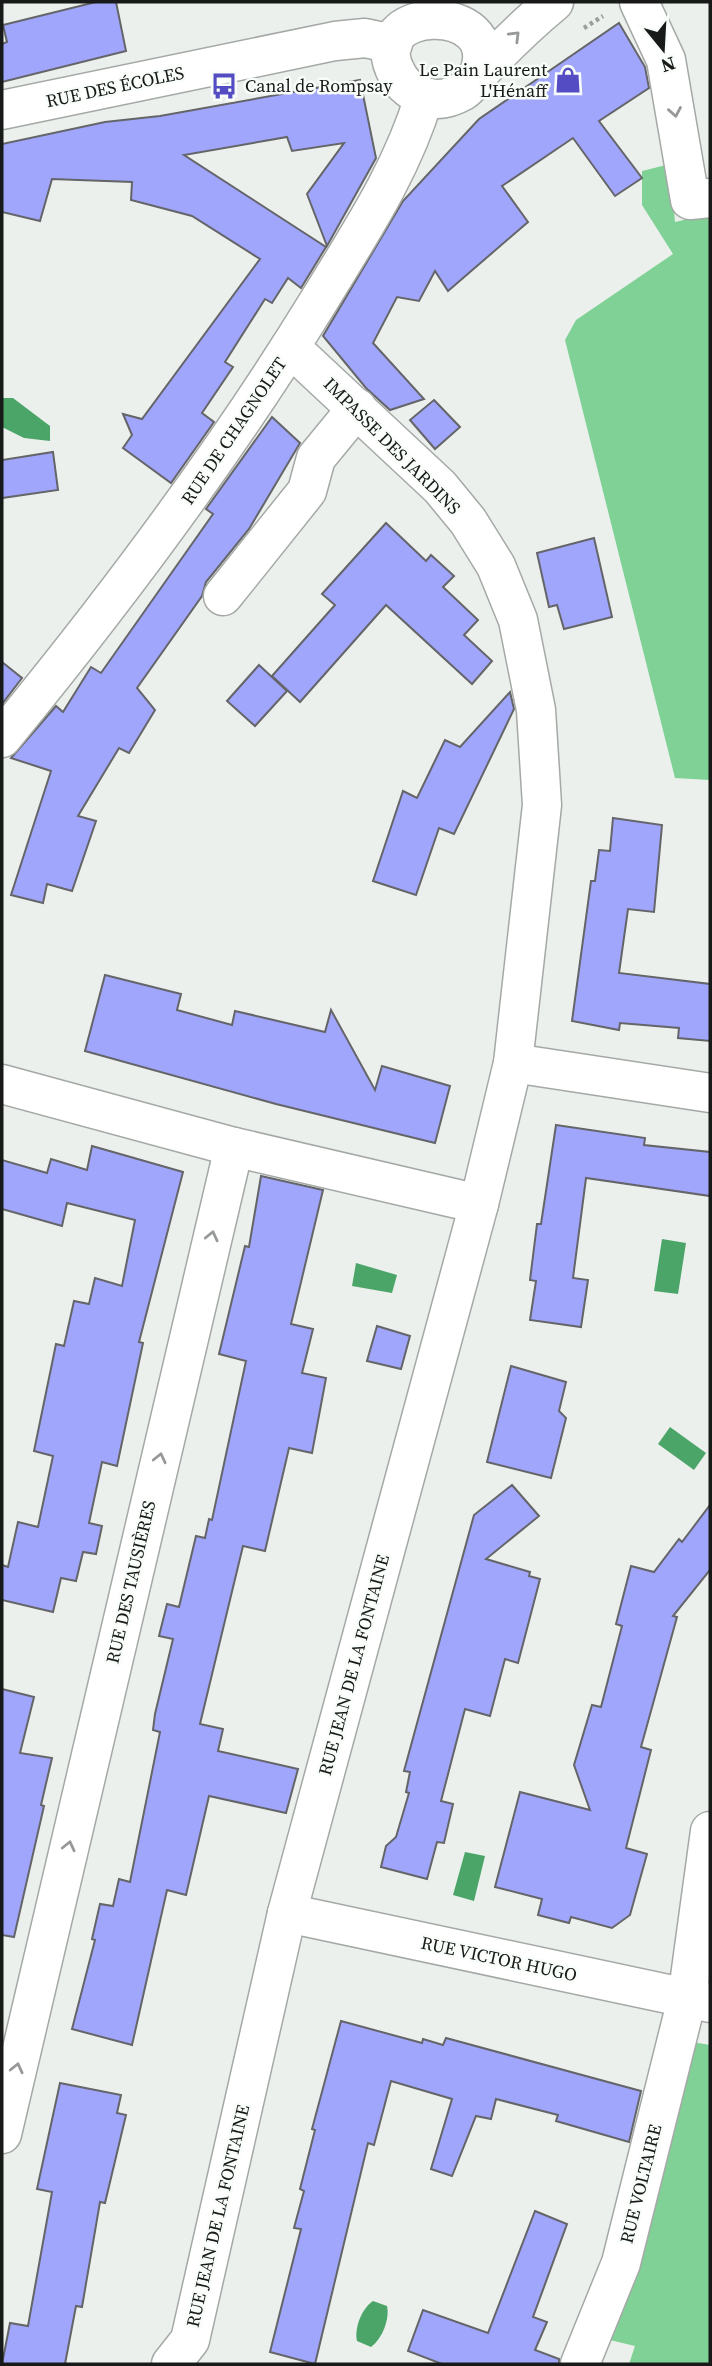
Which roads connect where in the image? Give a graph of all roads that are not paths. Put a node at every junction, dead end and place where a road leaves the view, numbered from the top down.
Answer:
1 (554, 2) edge
2 (639, 2) edge
3 (453, 5) edge
4 (393, 44) junction
5 (478, 73) junction
6 (424, 97) junction
7 (2, 110) edge
8 (710, 198) edge
9 (290, 347) junction
10 (357, 408) junction
11 (223, 596) dead end
12 (2, 738) edge
13 (525, 961) joint
14 (513, 1063) junction
15 (2, 1084) edge
16 (710, 1093) edge
17 (234, 1147) junction
18 (479, 1204) junction
19 (710, 1831) edge
20 (287, 1913) junction
21 (699, 2001) edge
22 (15, 2010) edge
23 (2, 2134) edge
24 (171, 2364) edge
25 (580, 2364) edge

5 -> 1 street
2 -> 8 street
3 - 4 street
3 - 5 street
4 - 6 street
4 - 7 street, RUE DES ÉCOLES
5 - 6 street
6 - 9 street, RUE DE CHAGNOLET
9 - 10 street, IMPASSE DES JARDINS
9 - 12 street, RUE DE CHAGNOLET
10 - 11 street
10 - 13 street, IMPASSE DES JARDINS
13 - 14 street, RUE JEAN DE LA FONTAINE
14 - 16 street
14 - 18 street, RUE JEAN DE LA FONTAINE
15 - 17 street
17 - 18 street
22 -> 17 street, RUE DES TAUSIÈRES
18 - 20 street, RUE JEAN DE LA FONTAINE
19 - 21 street, RUE VOLTAIRE
20 - 21 street, RUE VICTOR HUGO
20 - 24 street, RUE JEAN DE LA FONTAINE
21 - 25 street, RUE VOLTAIRE
23 -> 22 street, RUE DES TAUSIÈRES

